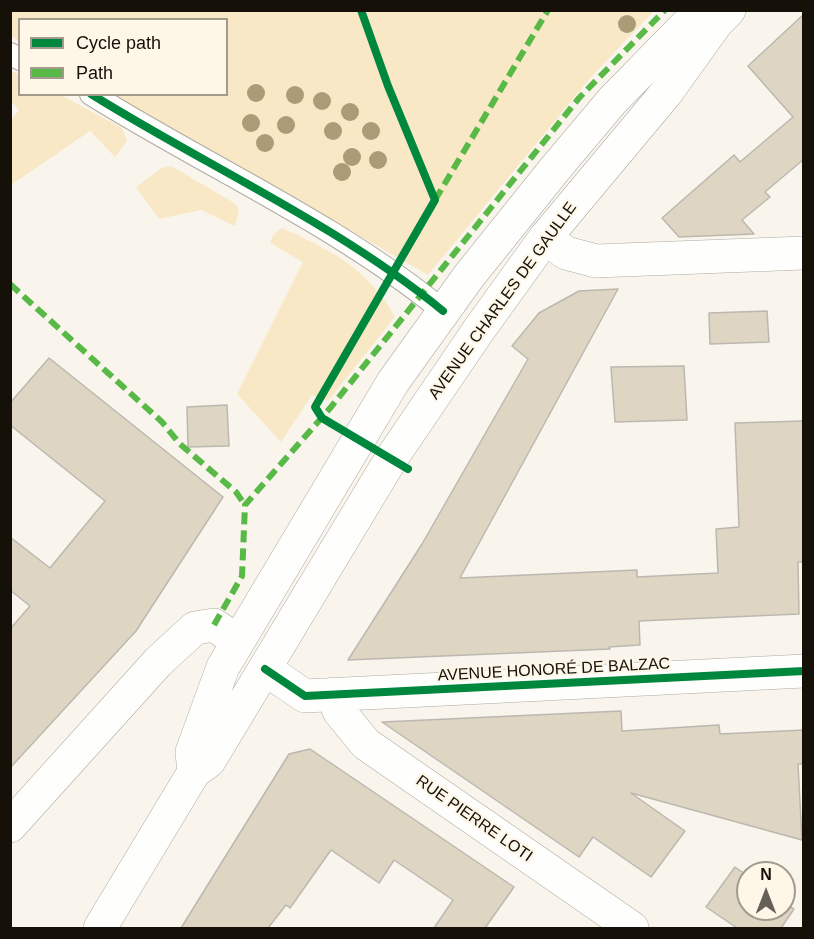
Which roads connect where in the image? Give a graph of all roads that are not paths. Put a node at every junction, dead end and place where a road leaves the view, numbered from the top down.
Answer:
1 (701, 10) edge
2 (729, 10) edge
3 (94, 96) edge
4 (606, 108) junction
5 (545, 238) junction
6 (804, 253) edge
7 (443, 311) junction
8 (420, 416) junction
9 (237, 641) junction
10 (265, 669) junction
11 (804, 671) edge
12 (319, 695) junction
13 (194, 772) junction
14 (10, 826) edge
15 (100, 928) edge
16 (632, 928) edge

1 - 4 main road
2 - 5 main road, AVENUE CHARLES DE GAULLE
3 - 7 lane
4 - 5 main road
4 - 7 main road
5 - 6 main road
5 - 8 main road, AVENUE CHARLES DE GAULLE
7 - 8 main road
7 - 9 main road
8 - 10 main road, AVENUE CHARLES DE GAULLE
9 - 10 main road, RUE PIERRE LOTI
9 - 13 main road
9 - 14 main road
10 - 12 main road, RUE PIERRE LOTI
10 - 13 main road, AVENUE CHARLES DE GAULLE
11 - 12 main road, AVENUE HONORÉ DE BALZAC
12 - 16 main road, RUE PIERRE LOTI
13 - 15 main road

